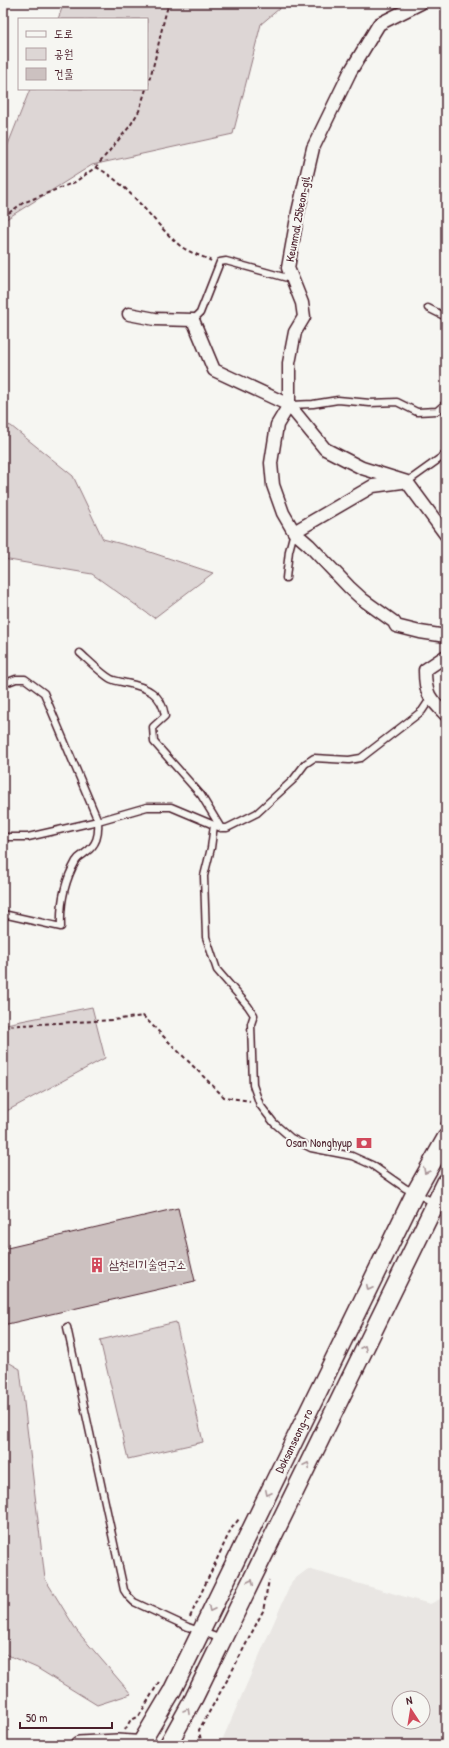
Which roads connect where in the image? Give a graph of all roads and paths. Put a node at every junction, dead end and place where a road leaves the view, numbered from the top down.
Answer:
1 (169, 3) edge
2 (421, 3) edge
3 (148, 83) edge
4 (146, 90) edge
5 (96, 167) junction
6 (3, 217) edge
7 (218, 268) junction
8 (291, 279) junction
9 (428, 308) dead end
10 (129, 314) dead end
11 (446, 317) edge
12 (193, 320) junction
13 (446, 403) edge
14 (288, 405) junction
15 (446, 454) edge
16 (407, 482) junction
17 (294, 532) junction
18 (446, 535) edge
19 (286, 578) dead end
20 (446, 636) edge
21 (80, 653) dead end
22 (446, 656) edge
23 (3, 684) edge
24 (430, 699) junction
25 (446, 715) edge
26 (98, 821) junction
27 (214, 825) junction
28 (221, 828) junction
29 (3, 837) edge
30 (3, 914) edge
31 (3, 1026) edge
32 (259, 1102) junction
33 (446, 1138) edge
34 (446, 1182) edge
35 (414, 1193) junction
36 (434, 1203) junction
37 (67, 1327) dead end
38 (200, 1631) junction
39 (223, 1639) junction
40 (202, 1741) dead end
41 (79, 1745) edge
42 (143, 1745) edge
43 (168, 1745) edge
44 (199, 1745) edge

1 - 3 path
2 - 8 street, Keunmal 25beon-gil
4 - 5 path
5 - 6 path
5 - 7 path
7 - 8 lane
7 - 12 lane
8 - 14 street, Keunmal 25beon-gil
9 - 11 lane
10 - 12 street
12 - 14 street
13 - 14 lane
14 - 16 street
14 - 17 street
15 - 16 lane
16 - 17 street
16 - 18 street
17 - 19 lane
17 - 20 street
21 - 28 lane
22 - 24 street
23 - 26 lane
24 - 25 street
24 - 28 lane
26 - 27 lane
26 - 29 lane
26 - 30 lane
27 - 28 lane
27 - 32 lane
31 - 32 path
32 - 35 lane
33 -> 35 street, Doksanseong-ro
34 - 36 street, Doksanseong-ro
35 - 36 lane
35 -> 38 street, Doksanseong-ro
39 -> 36 street, Doksanseong-ro
37 - 38 lane
38 - 39 lane
38 - 42 street, Doksanseong-ro
43 -> 39 street, Doksanseong-ro
40 - 44 path
41 - 42 street, Doksanseong-ro

